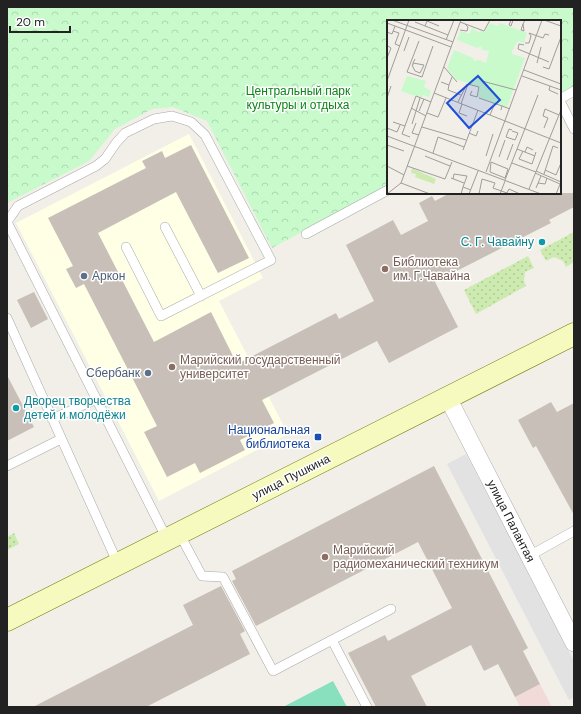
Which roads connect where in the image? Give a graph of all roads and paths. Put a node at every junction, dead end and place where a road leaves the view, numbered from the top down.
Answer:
1 (574, 91) edge
2 (561, 99) edge
3 (561, 102) edge
4 (574, 129) edge
5 (387, 191) edge
6 (7, 222) edge
7 (165, 226) dead end
8 (306, 234) dead end
9 (126, 247) dead end
10 (200, 296) junction
11 (7, 318) edge
12 (574, 334) edge
13 (448, 398) junction
14 (97, 399) junction
15 (52, 419) junction
16 (61, 439) junction
17 (7, 466) edge
18 (574, 531) edge
19 (173, 536) junction
20 (529, 556) junction
21 (118, 564) junction
22 (391, 609) dead end
23 (7, 620) edge
24 (332, 640) junction
25 (574, 643) edge
26 (367, 707) edge

1 - 2 lane
3 - 4 lane
5 - 8 lane
6 - 10 lane
6 - 14 lane
7 - 10 lane
9 - 10 lane
11 - 15 lane
12 - 13 street, улица Пушкина
13 - 19 street, улица Пушкина
13 - 20 street, улица Палантая
14 - 15 lane
14 - 19 lane
15 - 16 lane
16 - 17 lane
16 - 21 lane
18 - 20 lane
19 - 21 street, улица Пушкина
19 - 24 lane
20 - 25 street, улица Палантая
21 - 23 street, улица Пушкина
22 - 24 lane
24 - 26 lane

